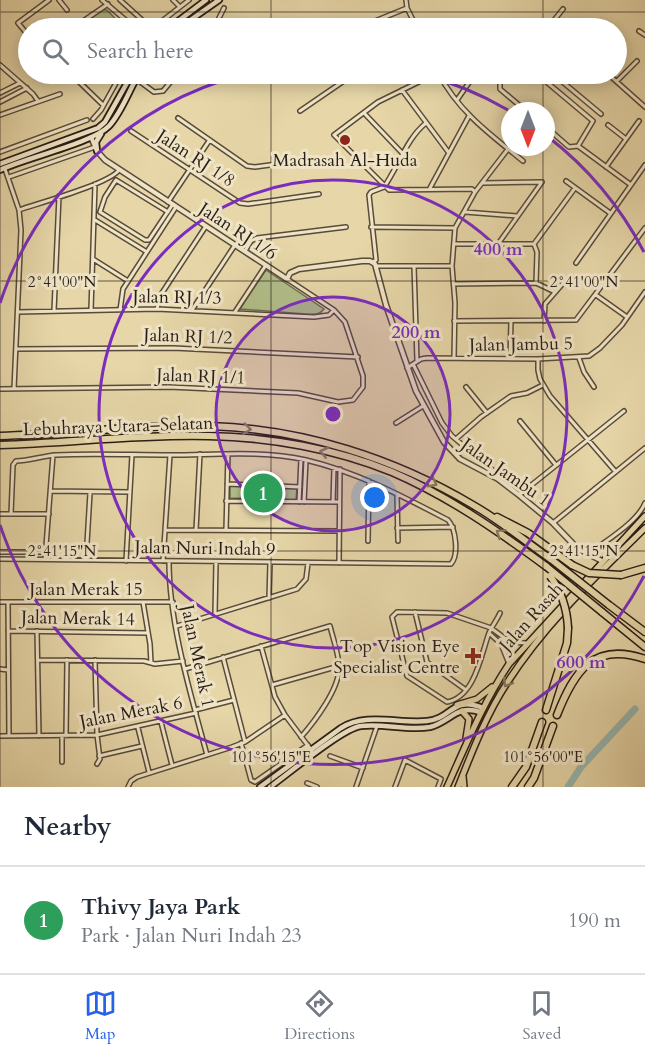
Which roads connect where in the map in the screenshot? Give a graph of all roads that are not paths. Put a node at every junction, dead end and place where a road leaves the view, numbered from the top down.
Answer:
1 (49, 0) edge
2 (59, 0) edge
3 (102, 0) edge
4 (120, 0) edge
5 (173, 0) edge
6 (189, 0) edge
7 (206, 0) edge
8 (219, 0) edge
9 (406, 0) edge
10 (108, 4) junction
11 (180, 7) junction
12 (224, 8) dead end
13 (407, 8) junction
14 (562, 9) dead end
15 (67, 10) dead end
16 (25, 18) edge
17 (89, 18) edge
18 (124, 18) edge
19 (141, 18) edge
20 (165, 18) edge
21 (182, 18) edge
22 (192, 18) edge
23 (219, 18) edge
24 (382, 18) edge
25 (412, 18) edge
26 (555, 18) edge
27 (639, 31) dead end
28 (645, 34) edge
29 (637, 61) dead end
30 (0, 65) edge
31 (627, 71) edge
32 (18, 81) edge
33 (18, 84) edge
34 (21, 84) edge
35 (81, 84) edge
36 (115, 84) edge
37 (129, 84) edge
38 (131, 84) edge
39 (145, 84) edge
40 (169, 84) edge
41 (339, 84) edge
42 (415, 84) edge
43 (445, 84) edge
44 (468, 84) edge
45 (500, 84) edge
46 (549, 84) edge
47 (566, 84) edge
48 (620, 84) edge
49 (27, 88) junction
50 (402, 90) junction
51 (0, 93) edge
52 (60, 94) dead end
53 (457, 100) junction
54 (38, 101) junction
55 (0, 102) edge
56 (515, 102) edge
57 (103, 105) junction
58 (645, 106) edge
59 (300, 111) dead end
60 (364, 113) junction
61 (602, 114) dead end
62 (0, 115) edge
63 (469, 116) junction
64 (178, 118) dead end
65 (93, 119) dead end
66 (87, 120) dead end
67 (639, 121) dead end
68 (426, 123) junction
69 (608, 125) dead end
70 (105, 130) junction
71 (131, 131) dead end
72 (90, 135) junction
73 (555, 135) edge
74 (626, 139) junction
75 (209, 140) junction
76 (501, 143) edge
77 (578, 146) junction
78 (96, 149) junction
79 (0, 152) edge
80 (449, 153) junction
81 (403, 154) junction
82 (503, 156) edge
83 (517, 156) edge
84 (314, 159) dead end
85 (523, 161) dead end
86 (1, 165) edge
87 (645, 165) edge
88 (606, 167) junction
89 (119, 170) junction
90 (189, 170) junction
91 (9, 177) junction
92 (116, 178) junction
93 (566, 181) dead end
94 (483, 183) junction
95 (95, 184) junction
96 (631, 185) junction
97 (384, 187) junction
98 (575, 188) junction
99 (430, 189) junction
100 (475, 192) junction
101 (319, 194) dead end
102 (59, 196) junction
103 (172, 204) junction
104 (19, 210) junction
105 (94, 211) junction
106 (100, 212) junction
107 (168, 212) junction
108 (465, 212) junction
109 (610, 213) junction
110 (517, 216) junction
111 (94, 219) junction
112 (206, 226) junction
113 (346, 227) dead end
114 (371, 227) junction
115 (455, 228) junction
116 (645, 228) edge
117 (498, 243) junction
118 (536, 243) junction
119 (454, 244) junction
120 (235, 245) junction
121 (245, 251) junction
122 (147, 252) junction
123 (93, 259) junction
124 (576, 263) dead end
125 (375, 264) junction
126 (266, 265) junction
127 (414, 266) junction
128 (452, 266) junction
129 (287, 279) junction
130 (128, 281) junction
131 (564, 281) dead end
132 (536, 283) junction
133 (454, 284) junction
134 (555, 292) junction
135 (645, 292) edge
136 (596, 295) junction
137 (157, 309) junction
138 (91, 310) junction
139 (120, 310) junction
140 (192, 310) junction
141 (334, 310) junction
142 (54, 311) junction
143 (18, 312) junction
144 (235, 312) junction
145 (627, 317) junction
146 (454, 321) junction
147 (511, 321) junction
148 (544, 321) junction
149 (16, 350) junction
150 (358, 357) junction
151 (454, 358) junction
152 (510, 358) junction
153 (579, 358) junction
154 (538, 359) junction
155 (417, 362) junction
156 (413, 364) junction
157 (407, 368) junction
158 (543, 385) junction
159 (466, 387) dead end
160 (594, 387) dead end
161 (0, 389) edge
162 (14, 389) junction
163 (423, 406) junction
164 (624, 411) dead end
165 (487, 413) junction
166 (520, 421) dead end
167 (396, 423) dead end
168 (0, 436) edge
169 (456, 439) junction
170 (588, 440) junction
171 (0, 445) edge
172 (645, 448) edge
173 (200, 454) junction
174 (228, 454) junction
175 (53, 455) junction
176 (132, 455) junction
177 (170, 455) junction
178 (301, 459) junction
179 (306, 460) junction
180 (556, 465) junction
181 (334, 468) junction
182 (340, 470) junction
183 (615, 471) junction
184 (498, 479) junction
185 (369, 481) junction
186 (227, 484) junction
187 (300, 486) junction
188 (51, 491) junction
189 (90, 492) junction
190 (129, 492) junction
191 (397, 494) junction
192 (519, 495) junction
193 (226, 501) junction
194 (299, 502) junction
195 (304, 502) junction
196 (333, 502) junction
197 (339, 502) junction
198 (645, 503) edge
199 (475, 506) junction
200 (0, 514) edge
201 (11, 514) junction
202 (49, 514) junction
203 (645, 516) edge
204 (553, 523) junction
205 (453, 527) junction
206 (397, 528) junction
207 (645, 528) edge
208 (166, 530) junction
209 (196, 530) junction
210 (226, 530) junction
211 (339, 531) junction
212 (369, 541) dead end
213 (398, 541) dead end
214 (517, 545) junction
215 (0, 552) edge
216 (45, 552) junction
217 (589, 554) junction
218 (0, 559) edge
219 (45, 559) junction
220 (86, 560) junction
221 (126, 561) junction
222 (163, 561) junction
223 (169, 561) junction
224 (602, 561) junction
225 (216, 562) junction
226 (339, 562) junction
227 (270, 563) junction
228 (308, 563) junction
229 (645, 568) edge
230 (269, 598) junction
231 (0, 602) edge
232 (8, 602) junction
233 (143, 602) junction
234 (173, 602) junction
235 (415, 612) junction
236 (500, 613) dead end
237 (215, 614) junction
238 (177, 626) junction
239 (491, 628) junction
240 (8, 631) junction
241 (38, 632) junction
242 (645, 632) edge
243 (148, 633) junction
244 (489, 633) junction
245 (526, 643) junction
246 (261, 646) junction
247 (645, 647) edge
248 (223, 657) junction
249 (645, 659) edge
250 (38, 660) junction
251 (67, 660) junction
252 (95, 660) junction
253 (183, 661) junction
254 (151, 663) junction
255 (509, 664) junction
256 (339, 666) junction
257 (0, 669) edge
258 (185, 669) junction
259 (8, 670) junction
260 (271, 685) junction
261 (494, 685) junction
262 (466, 690) junction
263 (234, 700) junction
264 (457, 705) junction
265 (494, 706) junction
266 (546, 710) dead end
267 (196, 711) junction
268 (462, 711) junction
269 (483, 711) junction
270 (285, 715) junction
271 (557, 715) dead end
272 (161, 722) junction
273 (542, 722) dead end
274 (378, 723) junction
275 (485, 723) junction
276 (553, 726) dead end
277 (137, 727) junction
278 (97, 735) junction
279 (0, 736) edge
280 (9, 736) junction
281 (39, 736) junction
282 (64, 736) junction
283 (301, 737) junction
284 (243, 742) junction
285 (308, 745) junction
286 (142, 746) junction
287 (313, 752) junction
288 (461, 754) junction
289 (207, 755) junction
290 (99, 756) junction
291 (330, 756) dead end
292 (62, 762) dead end
293 (97, 764) dead end
294 (172, 765) junction
295 (363, 768) junction
296 (149, 772) junction
297 (463, 774) junction
298 (307, 783) dead end
299 (128, 787) edge
300 (260, 787) edge
301 (270, 787) edge
302 (317, 787) edge
303 (356, 787) edge
304 (395, 787) edge
305 (438, 787) edge
306 (447, 787) edge
307 (458, 787) edge
308 (464, 787) edge
309 (512, 787) edge
310 (528, 787) edge

1 - 16 street
2 - 15 street
3 - 10 street
4 - 19 street
5 - 11 street
6 - 11 street
7 - 21 main road
8 - 22 main road
9 - 13 street
10 - 17 street
10 - 18 street
11 - 20 street
12 - 23 street
13 - 24 street
13 - 25 street
14 - 26 street
27 - 28 street
29 - 31 street
30 - 32 street
33 - 51 street
34 - 49 street
35 - 57 street
36 - 57 street
37 - 72 main road
38 - 70 main road
39 - 40 street
41 - 59 street
42 - 50 street
43 - 53 street
44 - 53 street
45 - 56 street
46 - 77 street
47 - 61 street
48 - 58 street
49 - 54 street
49 - 55 street
50 - 60 street
50 - 68 street
52 - 54 street
53 - 63 street
54 - 62 street
57 - 65 street
60 - 81 street
60 - 97 street
63 - 76 street
63 - 80 street
64 - 75 street
66 - 79 street
67 - 74 street
68 - 80 street
68 - 81 street
69 - 74 street
70 - 72 main road
70 - 78 main road
71 - 90 street, Jalan RJ 1/8
72 - 78 street, Jalan RJ 1/6
72 - 86 main road
73 - 77 street
74 - 88 street
75 - 84 street
75 - 90 street
77 - 88 street
78 - 89 street, Jalan RJ 1/6
78 - 91 street
80 - 99 street
81 - 97 street
82 - 94 street
83 - 85 street
86 - 91 street
87 - 96 street
88 - 96 street
89 - 92 street
89 - 103 street, Jalan RJ 1/6
90 - 101 street, Jalan RJ 1/8
90 - 103 street
91 - 104 street
92 - 95 street
92 - 106 street
92 - 107 street
93 - 98 street
94 - 100 street
94 - 110 street
95 - 102 street
95 - 105 street
96 - 109 street
97 - 99 street
97 - 114 street, Jalan Jambu 1
98 - 109 street
98 - 118 street
99 - 100 street
100 - 108 street
102 - 104 street
102 - 142 street
103 - 107 street
103 - 112 street, Jalan RJ 1/6
103 - 122 street
104 - 143 street
105 - 106 street
105 - 111 street
106 - 107 street
108 - 110 street
108 - 115 street
109 - 124 street
110 - 117 street
111 - 122 street
111 - 123 street
112 - 120 street, Jalan RJ 1/6
112 - 137 street
113 - 121 street
114 - 115 street
114 - 125 street, Jalan Jambu 1
115 - 119 street
116 - 136 street
117 - 118 street
117 - 119 street
118 - 132 street
119 - 128 street
120 - 121 street, Jalan RJ 1/6
120 - 140 street
121 - 126 street, Jalan RJ 1/6
122 - 130 street
123 - 130 street
123 - 138 street
125 - 127 street
125 - 129 street
125 - 157 street, Jalan Jambu 1
126 - 129 street, Jalan RJ 1/6
126 - 144 street
127 - 128 street
127 - 155 street
128 - 133 street
129 - 141 street, Jalan RJ 1/6
130 - 139 street
131 - 134 street
132 - 133 street
132 - 134 street
133 - 146 street
134 - 148 street
135 - 145 street, Jalan Jambu 5
136 - 145 street
136 - 148 street
137 - 139 street, Jalan RJ 1/3
137 - 140 street, Jalan RJ 1/3
138 - 139 street, Jalan RJ 1/3
138 - 142 street, Jalan RJ 1/3
140 - 144 street, Jalan RJ 1/3
141 - 144 street, Jalan RJ 1/3
141 - 150 street, Jalan RJ 1/6
142 - 143 street, Jalan RJ 1/3
143 - 149 street
145 - 153 street, Jalan Jambu 5
146 - 147 street
146 - 151 street
147 - 148 street
147 - 152 street
149 - 150 street, Jalan RJ 1/2
149 - 162 street
150 - 162 street, Jalan RJ 1/1
151 - 152 street, Jalan Jambu 5
151 - 155 street, Jalan Jambu 5
152 - 154 street, Jalan Jambu 5
153 - 154 street, Jalan Jambu 5
153 - 160 street
154 - 158 street
155 - 156 street, Jalan Jambu 5
156 - 157 street, Jalan Jambu 5
156 - 169 street
157 - 163 street, Jalan Jambu 1
158 - 165 street
158 - 170 street
159 - 165 street
161 - 162 street, Jalan RJ 1/1
163 - 167 street
163 - 184 street, Jalan Jambu 1
164 - 170 street
165 - 169 street
166 - 180 street
168 -> 199 highway, Lebuhraya Utara–Selatan
169 - 184 street
170 - 180 street
170 - 183 street
214 -> 171 highway, Lebuhraya Utara–Selatan
172 - 183 street
173 - 174 street
173 - 177 street
173 - 209 street
174 - 178 street
174 - 186 street
175 - 176 street
175 - 188 street
175 - 201 street
176 - 177 street
176 - 190 street
177 - 208 street
178 - 179 street
178 - 187 street
179 - 181 street
179 - 195 street
180 - 192 street
181 - 182 street
181 - 196 street
182 - 185 street
182 - 197 street
183 - 204 street
184 - 192 street, Jalan Jambu 1
185 - 191 street
185 - 212 street
186 - 187 street
186 - 193 street
187 - 194 street
188 - 189 street
188 - 202 street
189 - 190 street
189 - 220 street
190 - 221 street
191 - 205 street
191 - 206 street
192 - 204 street, Jalan Jambu 1
193 - 194 street
193 - 210 street
194 - 195 street
195 - 196 street
196 - 197 street
197 - 211 street
198 - 217 street
199 - 229 highway, bridge
199 - 242 highway, Lebuhraya Utara–Selatan, bridge
200 - 201 street
201 - 202 street
202 - 216 street
203 - 224 highway, Jalan Rasah
204 - 217 street, Jalan Jambu 1
205 - 206 street
205 - 226 street, Jalan Nuri Indah 9
206 - 213 street
207 -> 265 highway, Jalan Rasah
208 - 209 street
208 - 222 street
209 - 210 street
210 - 211 street
211 - 226 street
214 - 247 highway, Lebuhraya Utara–Selatan, bridge
214 - 266 highway, bridge
215 - 216 street
216 - 219 street
217 - 224 street, Jalan Jambu 1
218 - 219 street, Jalan Nuri Indah 9
219 - 220 street, Jalan Nuri Indah 9
220 - 221 street, Jalan Nuri Indah 9
221 - 222 street, Jalan Nuri Indah 9
222 - 223 street, Jalan Nuri Indah 9
223 - 225 street, Jalan Nuri Indah 9
223 - 234 street, Jalan Merak 1
224 - 245 highway, Jalan Rasah
225 - 227 street, Jalan Nuri Indah 9
225 - 237 street
226 - 228 street, Jalan Nuri Indah 9
227 - 228 street, Jalan Nuri Indah 9
227 - 230 street
228 - 230 street
230 - 237 street
231 - 232 street, Jalan Merak 15
232 - 233 street, Jalan Merak 15
232 - 240 street
233 - 234 street, Jalan Merak 15
233 - 243 street
234 - 238 street, Jalan Merak 1
235 - 239 street
235 - 262 street
235 - 262 street
236 - 239 street
237 - 238 street
238 - 253 street, Jalan Merak 1
239 - 244 street
239 - 245 street
240 - 241 street, Jalan Merak 14
240 - 259 street
241 - 243 street, Jalan Merak 14
241 - 250 street
243 - 254 street
244 - 255 street
244 - 262 street
245 - 255 highway, Jalan Rasah
246 - 248 street
246 - 256 street
246 - 260 street
248 - 258 street
248 - 263 street
249 - 271 highway
250 - 251 street
250 - 281 street
251 - 252 street
251 - 282 street
252 - 254 street
252 - 278 street
253 - 254 street
253 - 258 street, Jalan Merak 1
255 - 261 highway, Jalan Rasah
256 - 260 street
256 - 283 street
257 - 259 street
258 - 267 street, Jalan Merak 1
259 - 280 street
260 - 270 street
261 - 264 highway
261 - 269 highway, Jalan Rasah
263 - 267 street, Jalan Merak 6
263 - 284 street
264 - 269 main road
264 - 274 main road
265 - 269 highway
265 - 275 highway, Jalan Rasah
267 - 272 street, Jalan Merak 6
267 - 289 street, Jalan Merak 1
268 - 269 main road
268 - 274 main road
268 - 288 highway
269 - 275 highway
269 - 288 highway, Jalan Rasah
270 - 283 street
270 - 284 street
272 - 277 street, Jalan Merak 6
272 - 294 street
273 - 309 highway
274 - 287 main road
274 - 295 street
275 - 297 highway, Jalan Rasah
276 - 310 highway
277 - 278 street, Jalan Merak 6
277 - 286 street
278 - 282 street, Jalan Merak 6
278 - 290 street
279 - 280 street, Jalan Merak 6
280 - 281 street, Jalan Merak 6
281 - 282 street, Jalan Merak 6
282 - 292 street
283 - 285 street
284 - 285 street
284 - 289 street
285 - 287 street
286 - 290 street
286 - 296 street
287 - 300 main road
287 - 301 main road
288 - 306 highway, Jalan Rasah
289 - 294 street
290 - 293 street
291 - 295 street
294 - 296 street
295 - 303 street
296 - 299 street
297 - 307 highway, Jalan Rasah
297 - 308 highway
298 - 302 street
304 - 305 street

